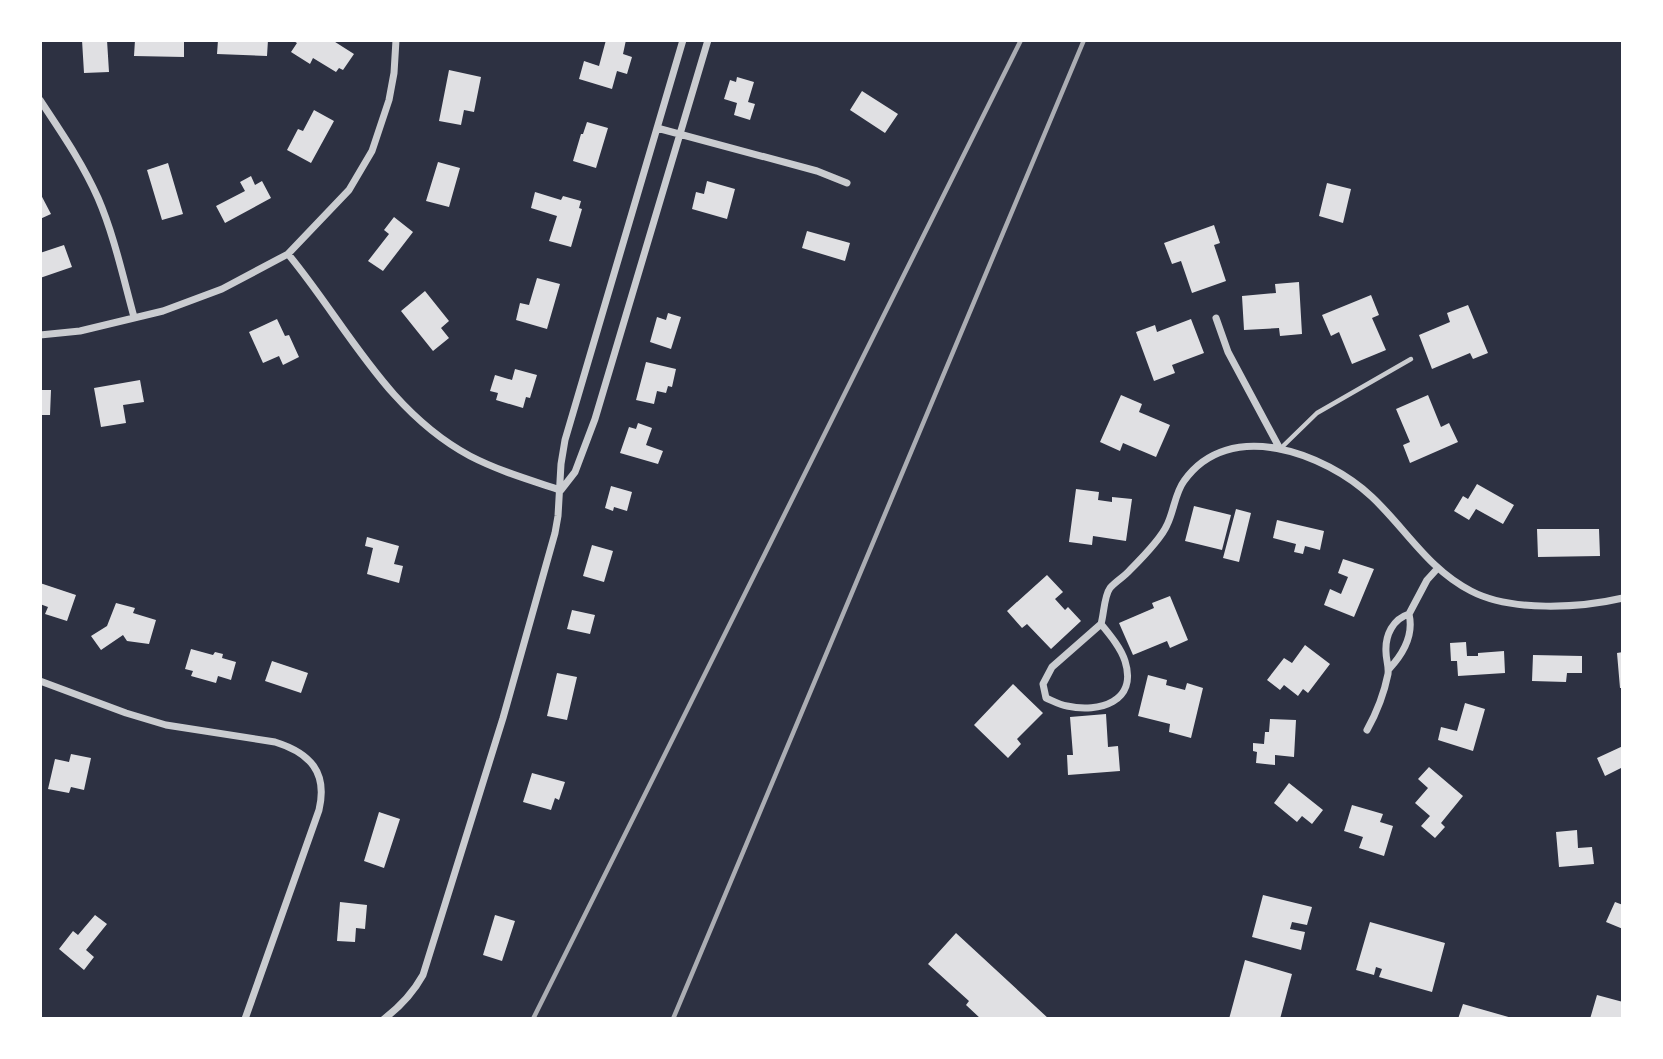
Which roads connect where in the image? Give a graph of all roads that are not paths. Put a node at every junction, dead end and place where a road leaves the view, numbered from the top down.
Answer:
1 (396, 40) edge
2 (683, 40) edge
3 (708, 40) edge
4 (40, 100) edge
5 (657, 128) junction
6 (681, 134) junction
7 (847, 183) dead end
8 (288, 254) junction
9 (134, 317) junction
10 (1216, 318) dead end
11 (40, 335) edge
12 (1411, 359) dead end
13 (1280, 449) junction
14 (561, 490) junction
15 (1437, 569) junction
16 (1623, 598) edge
17 (1409, 614) junction
18 (1101, 624) junction
19 (1389, 669) junction
20 (40, 681) edge
21 (1367, 730) dead end
22 (244, 1019) edge
23 (384, 1019) edge

1 - 8 street
2 - 5 street
3 - 6 street
4 - 9 street
5 - 6 street
5 - 14 street
6 - 7 street
6 - 14 street
8 - 9 street
8 - 14 street
9 - 11 street
10 - 13 street
12 - 13 lane
13 - 15 street
13 - 18 street
14 - 23 street
15 - 16 street
15 - 17 street
17 - 19 street
17 - 19 street
18 - 18 street
19 - 21 street
20 - 22 street

